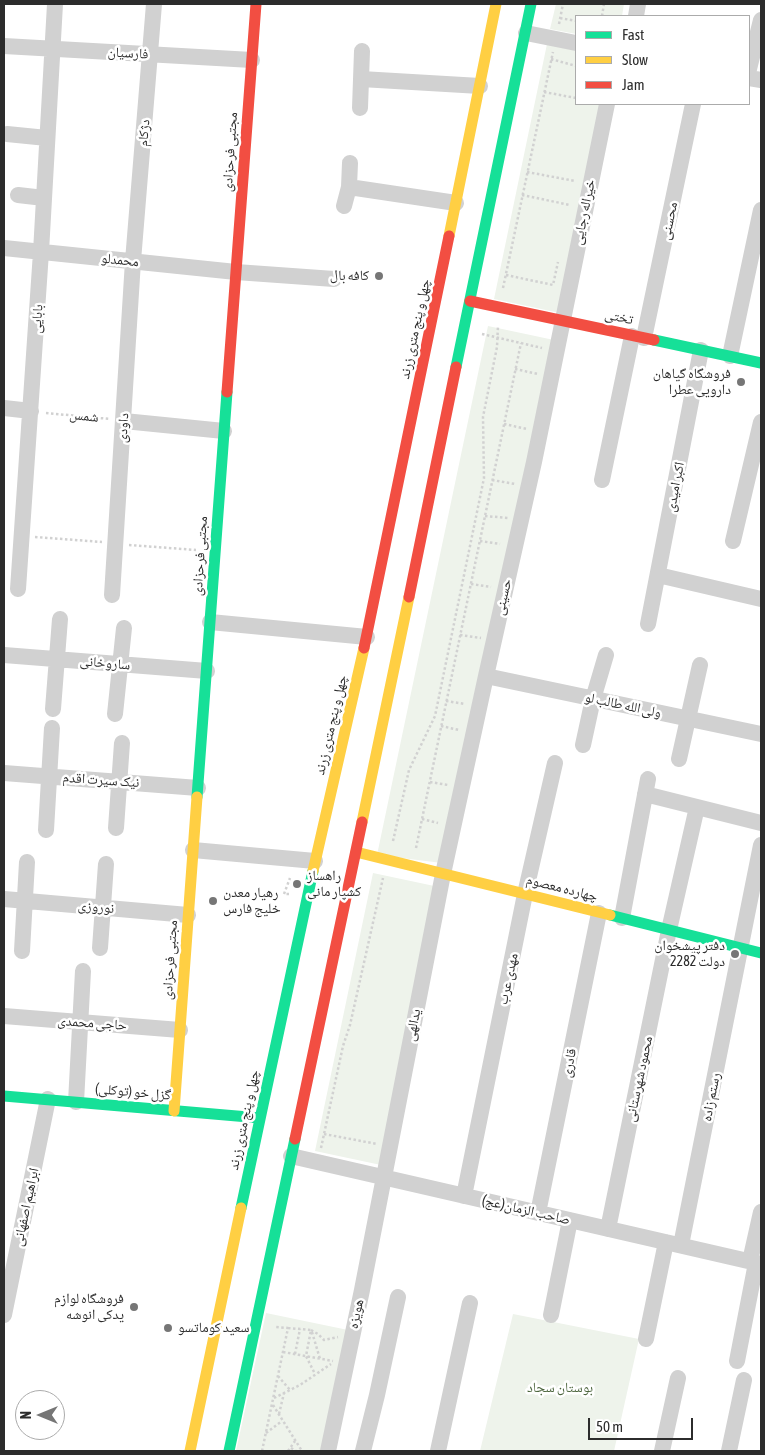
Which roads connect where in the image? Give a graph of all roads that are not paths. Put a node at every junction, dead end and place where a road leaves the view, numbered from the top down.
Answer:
1 (55, 4) edge
2 (154, 4) edge
3 (256, 4) edge
4 (496, 4) edge
5 (531, 4) edge
6 (761, 20) edge
7 (526, 33) junction
8 (575, 43) edge
9 (4, 46) edge
10 (52, 49) junction
11 (362, 51) dead end
12 (150, 54) junction
13 (252, 60) junction
14 (750, 65) edge
15 (361, 79) junction
16 (480, 86) junction
17 (607, 105) edge
18 (693, 105) edge
19 (360, 108) dead end
20 (7, 134) dead end
21 (47, 138) junction
22 (350, 163) dead end
23 (349, 187) junction
24 (18, 195) dead end
25 (44, 198) junction
26 (456, 203) junction
27 (344, 206) dead end
28 (761, 210) edge
29 (4, 248) edge
30 (41, 252) junction
31 (133, 261) junction
32 (236, 272) junction
33 (334, 279) dead end
34 (470, 301) junction
35 (562, 321) junction
36 (638, 337) junction
37 (701, 350) junction
38 (730, 356) junction
39 (761, 363) edge
40 (4, 408) edge
41 (31, 411) junction
42 (124, 420) junction
43 (761, 422) edge
44 (224, 431) junction
45 (602, 480) dead end
46 (733, 541) dead end
47 (658, 575) junction
48 (18, 589) dead end
49 (112, 595) dead end
50 (761, 598) edge
51 (60, 619) dead end
52 (210, 622) junction
53 (648, 624) dead end
54 (124, 628) dead end
55 (367, 637) junction
56 (4, 654) edge
57 (606, 655) dead end
58 (57, 659) junction
59 (119, 664) junction
60 (700, 665) dead end
61 (206, 670) junction
62 (486, 676) junction
63 (592, 698) junction
64 (53, 709) dead end
65 (115, 714) dead end
66 (688, 719) junction
67 (52, 728) dead end
68 (761, 734) edge
69 (122, 743) dead end
70 (583, 745) dead end
71 (679, 759) dead end
72 (555, 763) dead end
73 (4, 773) edge
74 (49, 776) junction
75 (119, 782) junction
76 (198, 788) junction
77 (697, 807) junction
78 (761, 823) edge
79 (116, 828) dead end
80 (46, 830) dead end
81 (761, 844) edge
82 (193, 850) junction
83 (356, 852) junction
84 (315, 861) junction
85 (27, 862) dead end
86 (106, 864) dead end
87 (443, 874) junction
88 (525, 894) junction
89 (4, 899) edge
90 (25, 901) junction
91 (103, 908) junction
92 (599, 912) junction
93 (188, 915) junction
94 (622, 918) junction
95 (669, 930) junction
96 (100, 948) dead end
97 (741, 948) junction
98 (22, 951) dead end
99 (761, 953) edge
100 (83, 971) dead end
101 (4, 1016) edge
102 (81, 1022) junction
103 (180, 1030) junction
104 (4, 1096) edge
105 (48, 1100) junction
106 (76, 1102) junction
107 (174, 1110) junction
108 (260, 1118) junction
109 (291, 1156) junction
110 (384, 1177) junction
111 (464, 1196) junction
112 (761, 1212) edge
113 (538, 1213) junction
114 (570, 1220) junction
115 (608, 1229) junction
116 (674, 1244) junction
117 (756, 1263) edge
118 (398, 1296) dead end
119 (470, 1303) dead end
120 (4, 1315) edge
121 (551, 1315) dead end
122 (646, 1339) dead end
123 (737, 1361) dead end
124 (678, 1378) dead end
125 (744, 1380) dead end
126 (190, 1451) edge
127 (229, 1451) edge
128 (328, 1451) edge
129 (363, 1451) edge
130 (438, 1451) edge
131 (662, 1451) edge
132 (729, 1451) edge

1 - 10 street, بابایی
2 - 12 street, دژکام
3 - 13 main road, مجتبی فرحزادی
4 - 16 main road, چهل و پنج متری زرند
5 - 7 main road
6 - 14 street
7 - 8 street
7 - 34 main road
9 - 10 street, فارسیان
10 - 12 street, فارسیان
10 - 21 street, بابایی
11 - 15 street
12 - 13 street, فارسیان
12 - 31 street, دژکام
13 - 32 main road, مجتبی فرحزادی
15 - 16 street
15 - 19 street
16 - 26 main road, چهل و پنج متری زرند
17 - 35 street, خیراله رجایی
18 - 36 street, محسنی
20 - 21 street
21 - 25 street, بابایی
22 - 23 street
23 - 26 street
23 - 27 street
24 - 25 street
25 - 30 street, بابایی
26 - 55 main road, چهل و پنج متری زرند
28 - 38 street
29 - 30 street, محمدلو
30 - 31 street, محمدلو
30 - 41 street, بابایی
31 - 32 street, محمدلو
31 - 42 street, داودی
32 - 33 street, محمدلو
32 - 44 main road, مجتبی فرحزادی
34 - 35 main road, تختی
34 - 83 main road
35 - 36 main road, تختی
35 - 62 street, حسینی
36 - 37 main road, تختی
36 - 45 street, محسنی
37 - 38 main road, تختی
37 - 47 street, اکبر امیدی
38 - 39 main road, تختی
40 - 41 street
41 - 48 street, بابایی
42 - 44 street
42 - 49 street, داودی
43 - 46 street
44 - 52 main road, مجتبی فرحزادی
47 - 50 street
47 - 53 street, اکبر امیدی
51 - 58 street
52 - 55 street
52 - 61 main road, مجتبی فرحزادی
54 - 59 street
55 - 84 main road, چهل و پنج متری زرند
56 - 58 street, ساروخانی
57 - 63 street
58 - 59 street, ساروخانی
58 - 64 street
59 - 61 street, ساروخانی
59 - 65 street
60 - 66 street
61 - 76 main road, مجتبی فرحزادی
62 - 63 street, ولی الله طالب لو
62 - 87 street, حسینی
63 - 66 street, ولی الله طالب لو
63 - 70 street
66 - 68 street, ولی الله طالب لو
66 - 71 street
67 - 74 street
69 - 75 street
72 - 88 street, مهدی عرب
73 - 74 street, نیک سیرت اقدم
74 - 75 street, نیک سیرت اقدم
74 - 80 street
75 - 76 street, نیک سیرت اقدم
75 - 79 street
76 - 82 main road, مجتبی فرحزادی
77 - 78 street
77 - 94 street
77 - 95 street, محمود شهرستانی
81 - 97 street, رستم زاده
82 - 84 street
82 - 93 main road, مجتبی فرحزادی
83 - 87 main road, چهارده معصوم
83 - 109 main road
84 - 108 main road, چهل و پنج متری زرند
85 - 90 street
86 - 91 street
87 - 88 main road, چهارده معصوم
87 - 110 street, یدالهی
88 - 92 main road, چهارده معصوم
88 - 111 street, مهدی عرب
89 - 90 street, نوروزی
90 - 91 street, نوروزی
90 - 98 street
91 - 93 street, نوروزی
91 - 96 street
92 - 94 main road, چهارده معصوم
92 - 113 street, قادری
93 - 103 main road, مجتبی فرحزادی
94 - 95 main road, چهارده معصوم
95 - 97 main road, چهارده معصوم
95 - 115 street, محمود شهرستانی
97 - 99 main road, چهارده معصوم
97 - 116 street, رستم زاده
100 - 102 street
101 - 102 street, حاجی محمدی
102 - 103 street, حاجی محمدی
102 - 106 street
103 - 107 main road, مجتبی فرحزادی
104 - 105 main road, گزل خو (توکلی)
105 - 106 main road, گزل خو (توکلی)
105 - 120 street, ابراهیم اصفهانی
106 - 107 main road, گزل خو (توکلی)
107 - 108 main road, گزل خو (توکلی)
108 - 126 main road, چهل و پنج متری زرند
109 - 110 street, صاحب الزمان(عج)
109 - 127 main road
110 - 111 street, صاحب الزمان(عج)
110 - 128 street, هویزه
111 - 113 street, صاحب الزمان(عج)
112 - 117 street
113 - 114 street, صاحب الزمان(عج)
114 - 115 street, صاحب الزمان(عج)
114 - 121 street
115 - 116 street, صاحب الزمان(عج)
116 - 117 street, صاحب الزمان(عج)
116 - 122 street, رستم زاده
117 - 123 street
118 - 129 street
119 - 130 street
124 - 131 street
125 - 132 street

